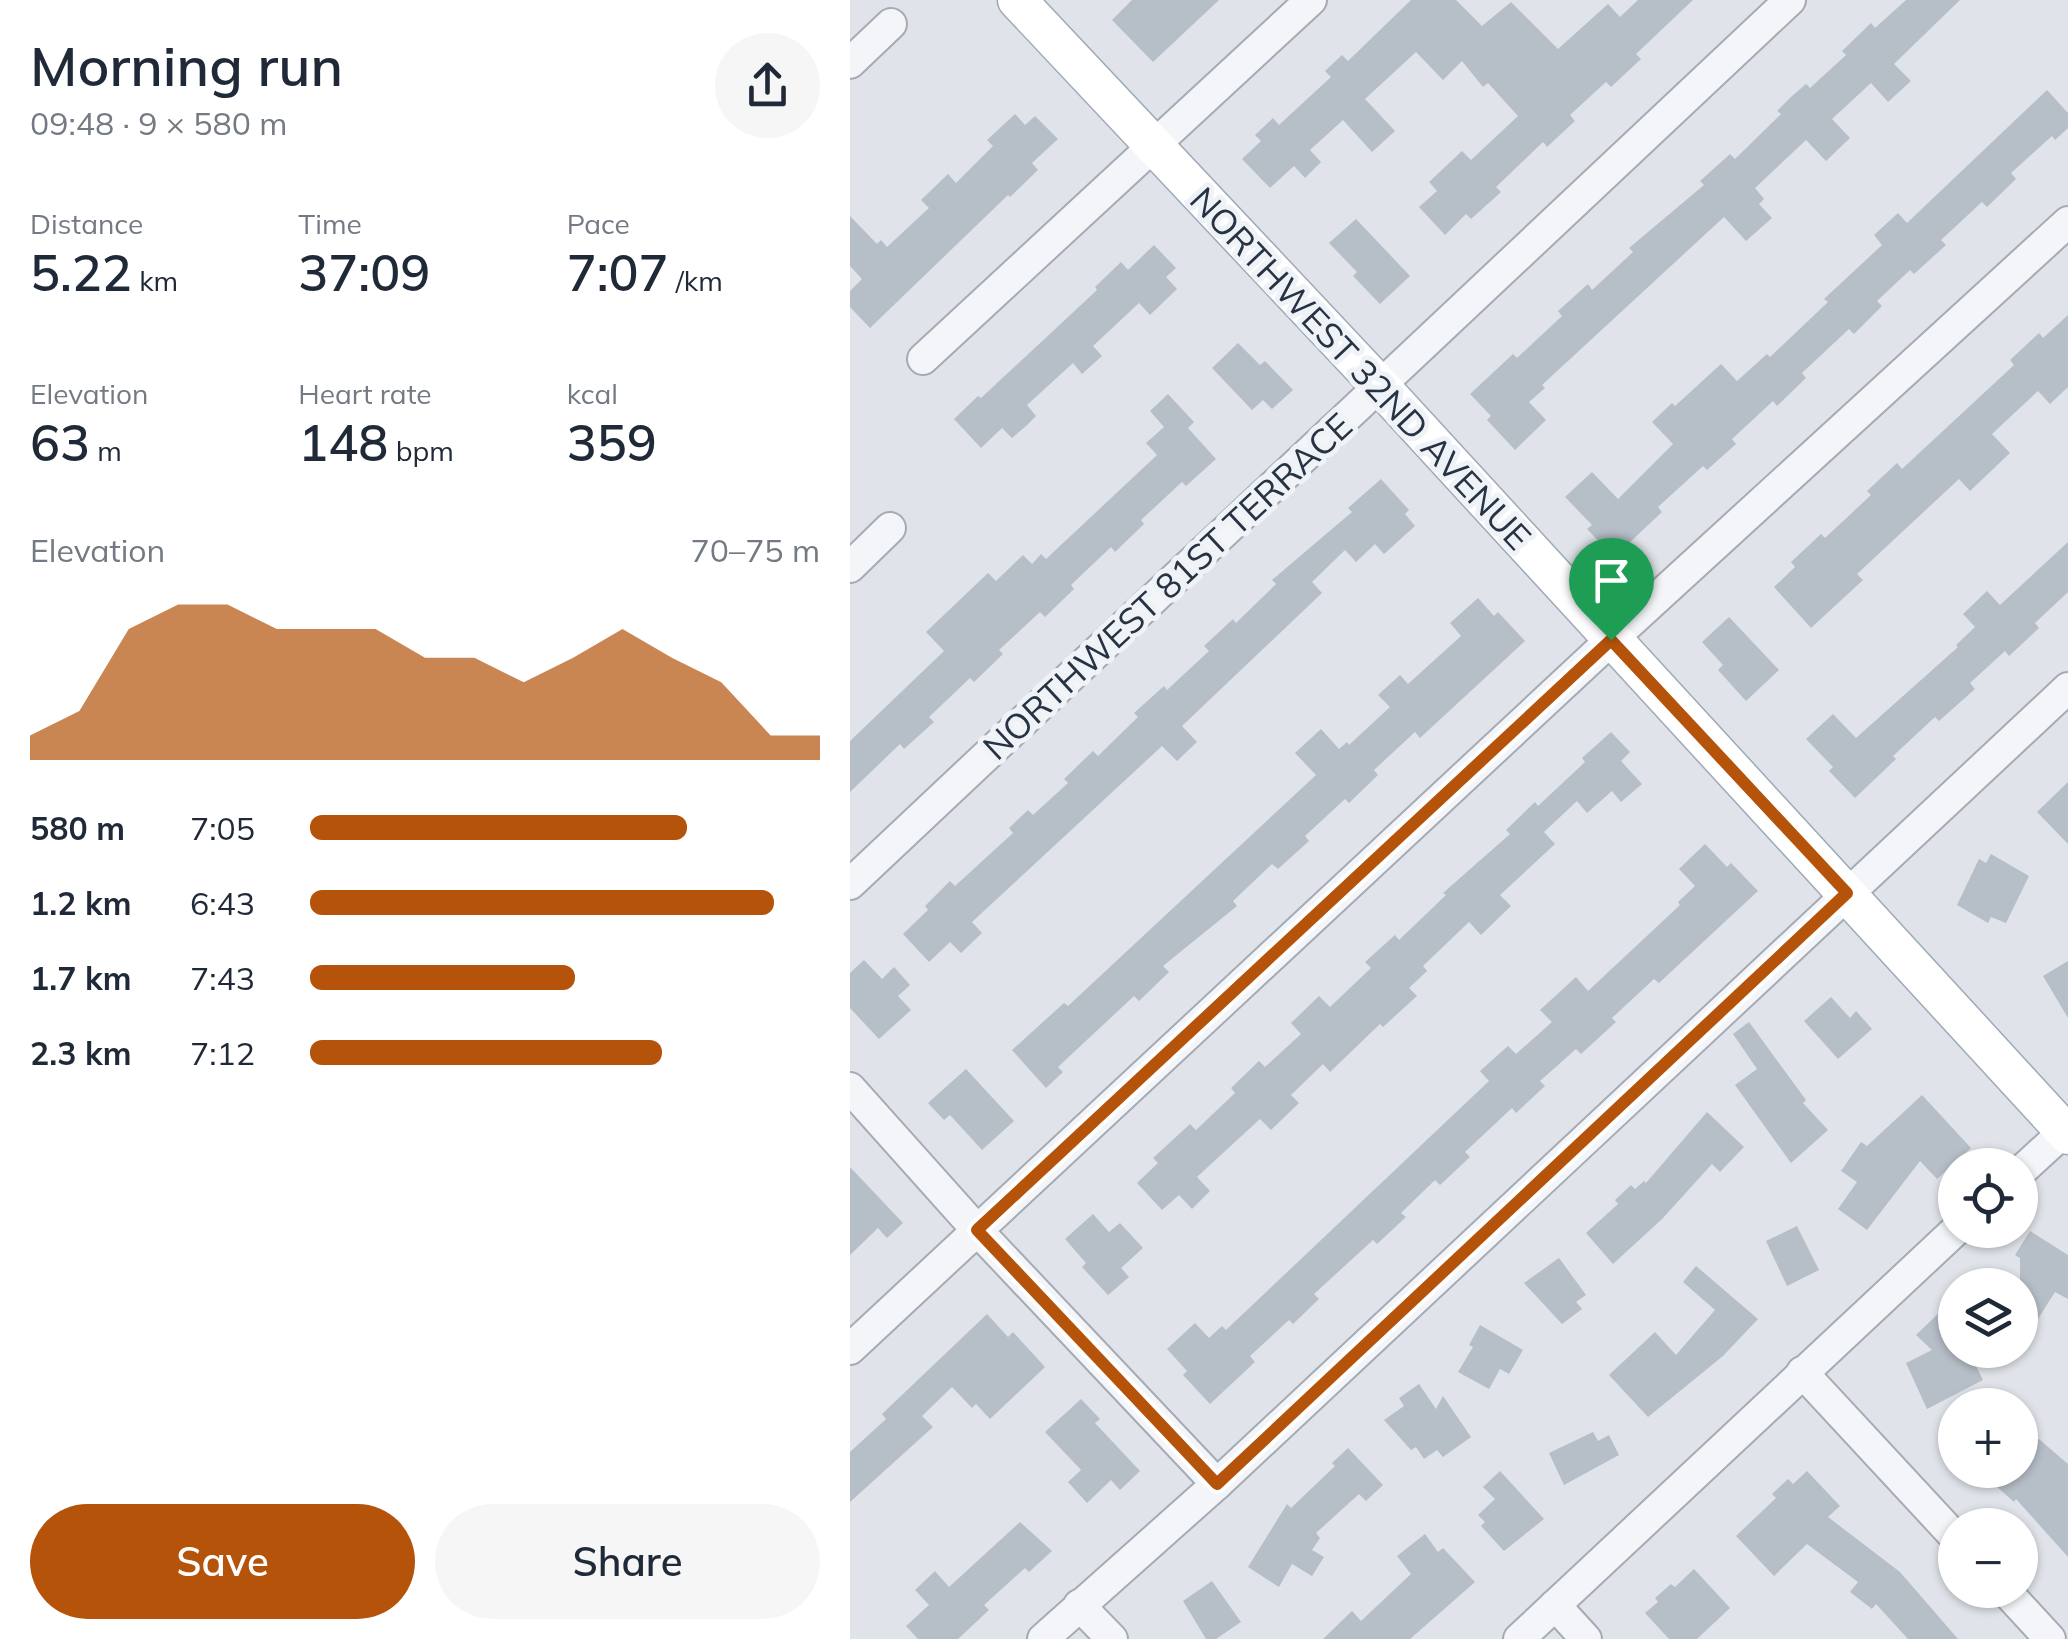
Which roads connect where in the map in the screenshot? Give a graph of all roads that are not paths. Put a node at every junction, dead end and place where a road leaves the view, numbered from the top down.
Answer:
1 (1017, 0) edge
2 (1311, 0) edge
3 (1790, 0) edge
4 (891, 24) dead end
5 (850, 63) edge
6 (1155, 147) junction
7 (2068, 222) edge
8 (923, 358) dead end
9 (1380, 386) junction
10 (890, 528) dead end
11 (850, 567) edge
12 (1611, 640) junction
13 (2068, 688) edge
14 (850, 884) edge
15 (1847, 893) junction
16 (850, 1088) edge
17 (2067, 1132) edge
18 (2038, 1157) edge
19 (977, 1230) junction
20 (1938, 1247) edge
21 (850, 1349) edge
22 (1802, 1372) junction
23 (1217, 1484) junction
24 (1938, 1518) edge
25 (1078, 1605) junction
26 (1556, 1606) junction
27 (2022, 1608) edge
28 (1043, 1639) edge
29 (1112, 1639) edge
30 (1520, 1639) edge
31 (1586, 1639) edge
32 (2050, 1639) edge

1 - 6 main road, NORTHWEST 32ND AVENUE
2 - 6 street
3 - 9 street, NORTHWEST 81ST TERRACE
4 - 5 street
6 - 8 street
6 - 9 main road, NORTHWEST 32ND AVENUE
7 - 12 street
9 - 12 main road, NORTHWEST 32ND AVENUE
9 - 14 street, NORTHWEST 81ST TERRACE
10 - 11 street
12 - 15 main road, NORTHWEST 32ND AVENUE
12 - 19 street
13 - 15 street
15 - 17 main road, NORTHWEST 32ND AVENUE
15 - 23 street
16 - 19 street
17 - 18 street
19 - 21 street
19 - 23 street
20 - 22 street
22 - 24 street
22 - 26 street
23 - 25 street
25 - 28 street
25 - 29 street
26 - 30 street
26 - 31 street
27 - 32 street

